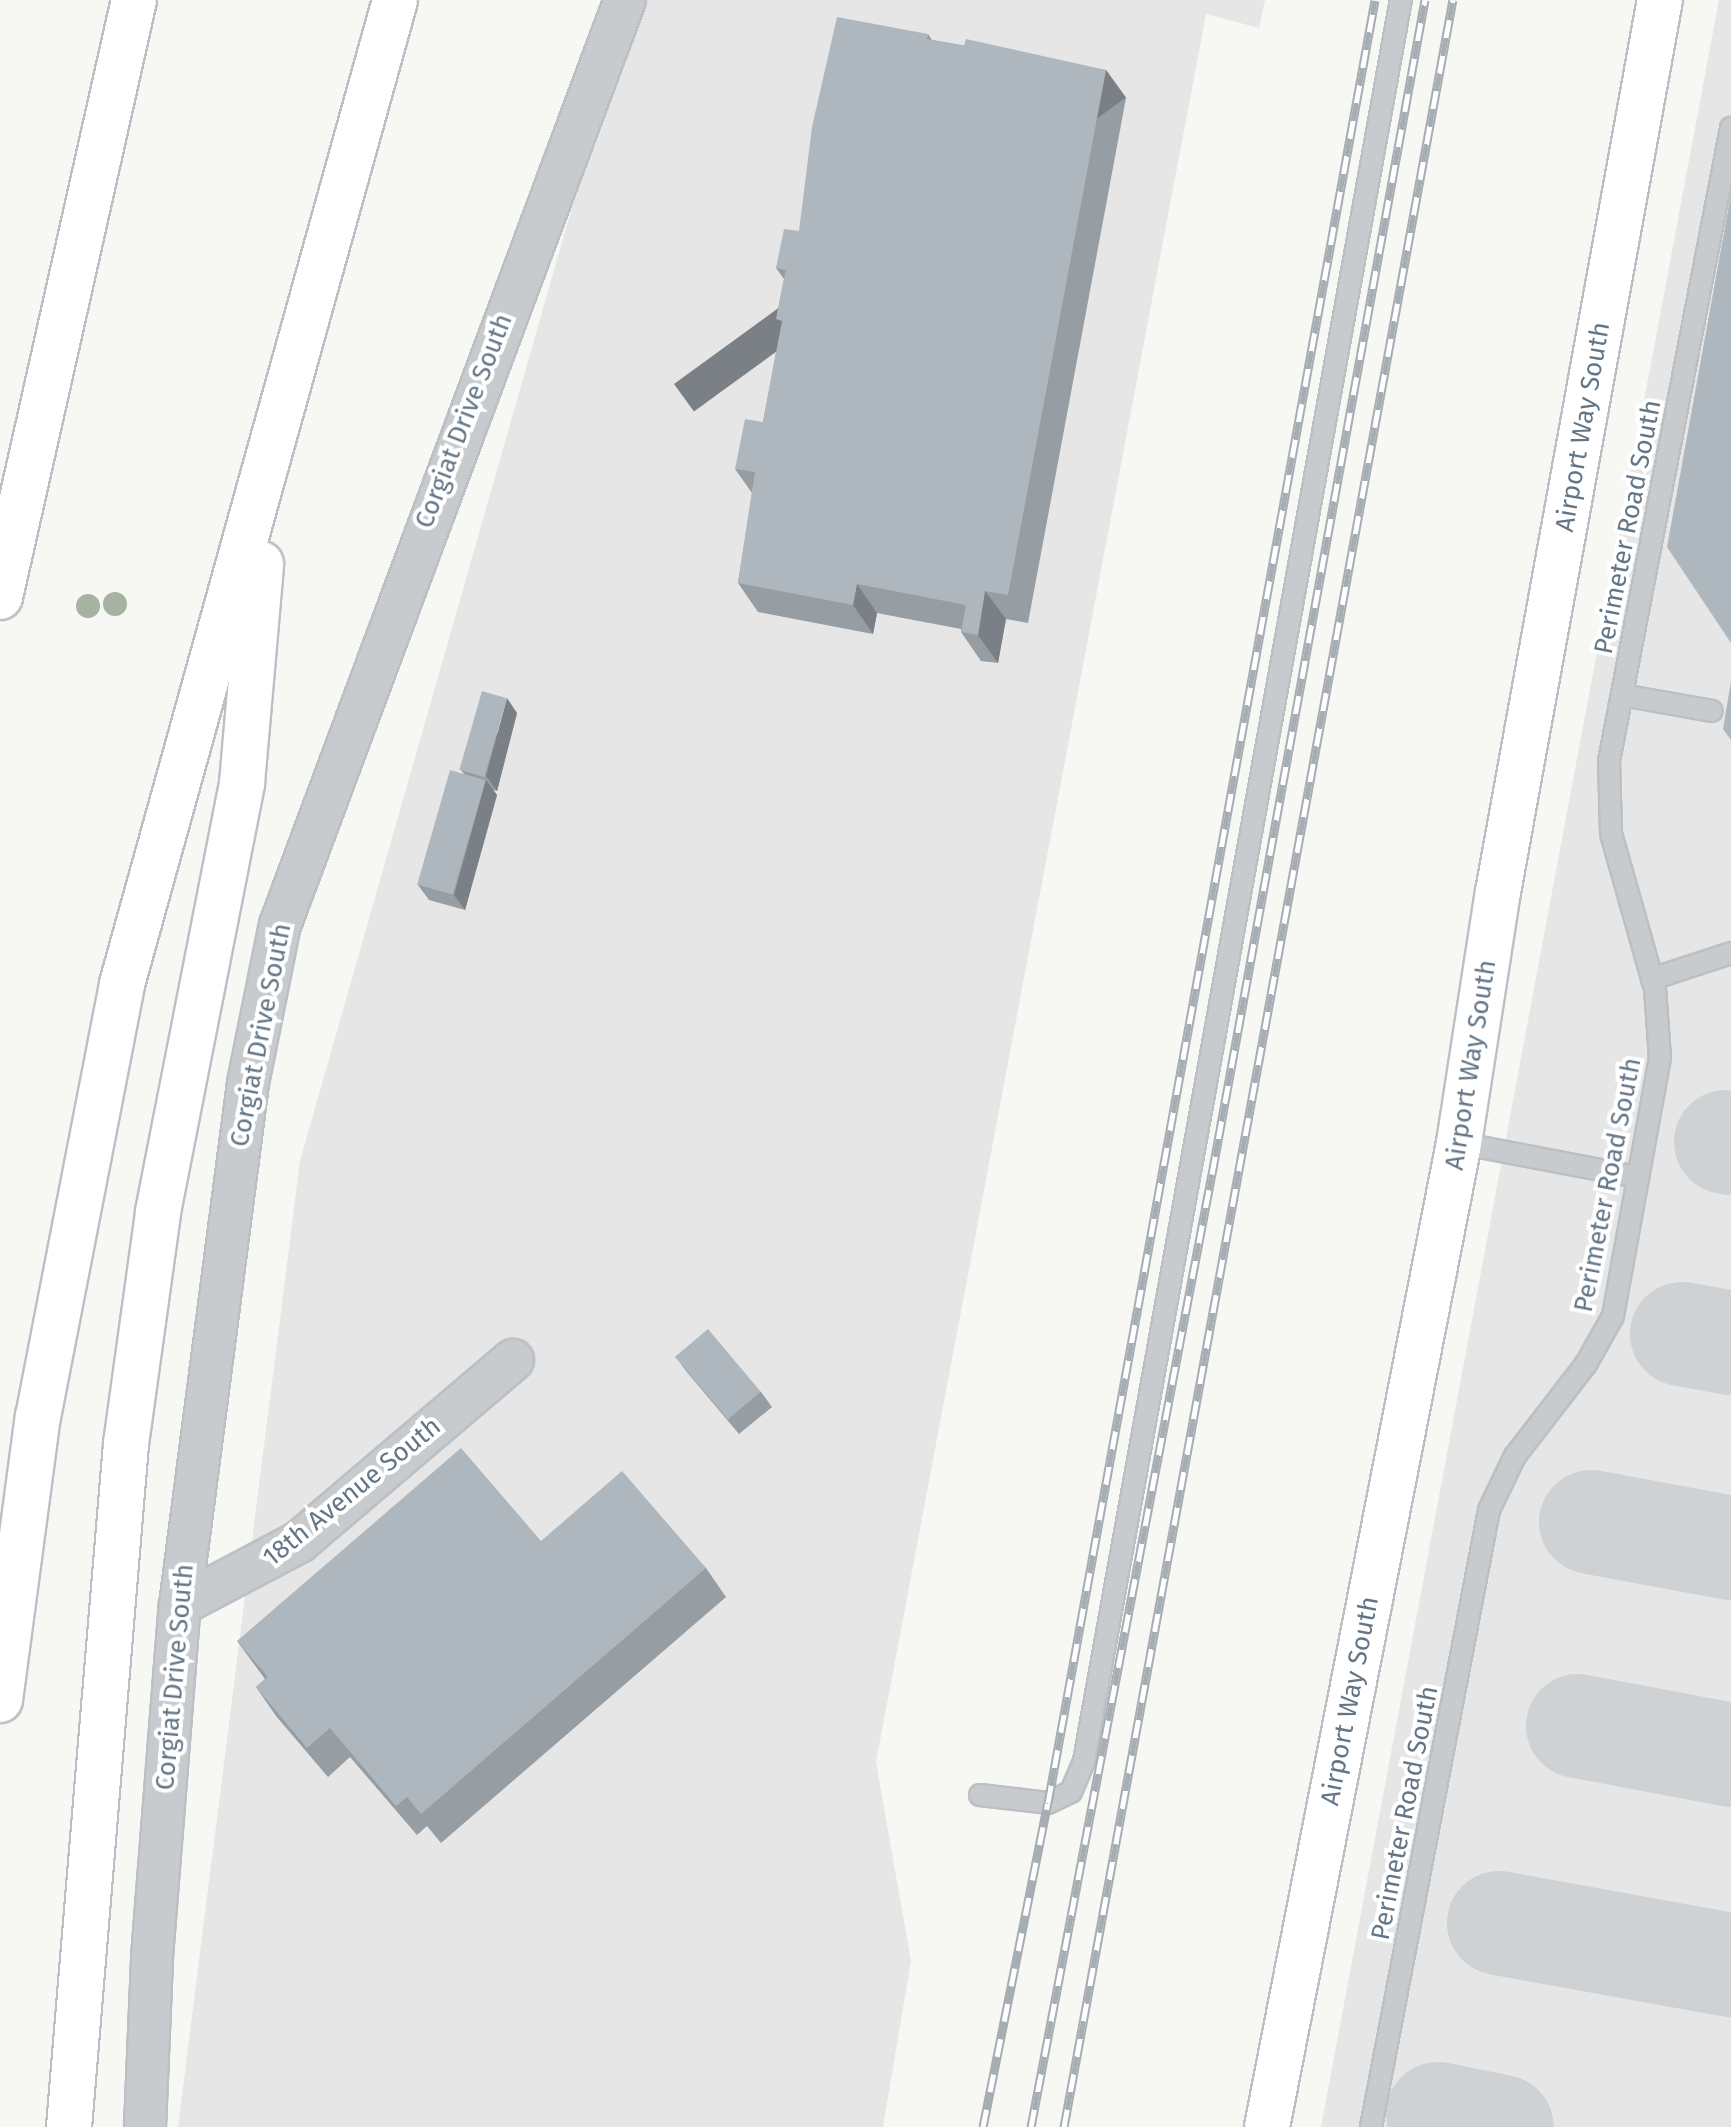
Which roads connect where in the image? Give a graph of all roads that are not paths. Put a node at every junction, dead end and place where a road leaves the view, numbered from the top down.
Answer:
1 (134, 0) edge
2 (395, 0) edge
3 (625, 0) edge
4 (1401, 0) edge
5 (1660, 0) edge
6 (1731, 128) edge
7 (271, 458) junction
8 (0, 597) edge
9 (1622, 695) junction
10 (1712, 711) dead end
11 (1731, 953) edge
12 (1652, 979) junction
13 (1459, 1143) junction
14 (1638, 1177) junction
15 (513, 1360) dead end
16 (180, 1605) junction
17 (0, 1700) edge
18 (980, 1795) dead end
19 (69, 2127) edge
20 (145, 2127) edge
21 (1267, 2127) edge
22 (1371, 2127) edge

1 - 8 main road
2 - 7 main road
3 - 16 street, Corgiat Drive South
4 - 18 lane
5 - 13 main road, Airport Way South
6 - 9 lane, Perimeter Road South
7 - 17 main road
7 - 19 main road
9 - 10 lane
9 - 12 lane, Perimeter Road South
11 - 12 lane
12 - 14 lane, Perimeter Road South
13 - 14 lane
13 - 21 main road, Airport Way South
14 - 22 lane, Perimeter Road South
15 - 16 street, 18th Avenue South
16 - 20 street, Corgiat Drive South

